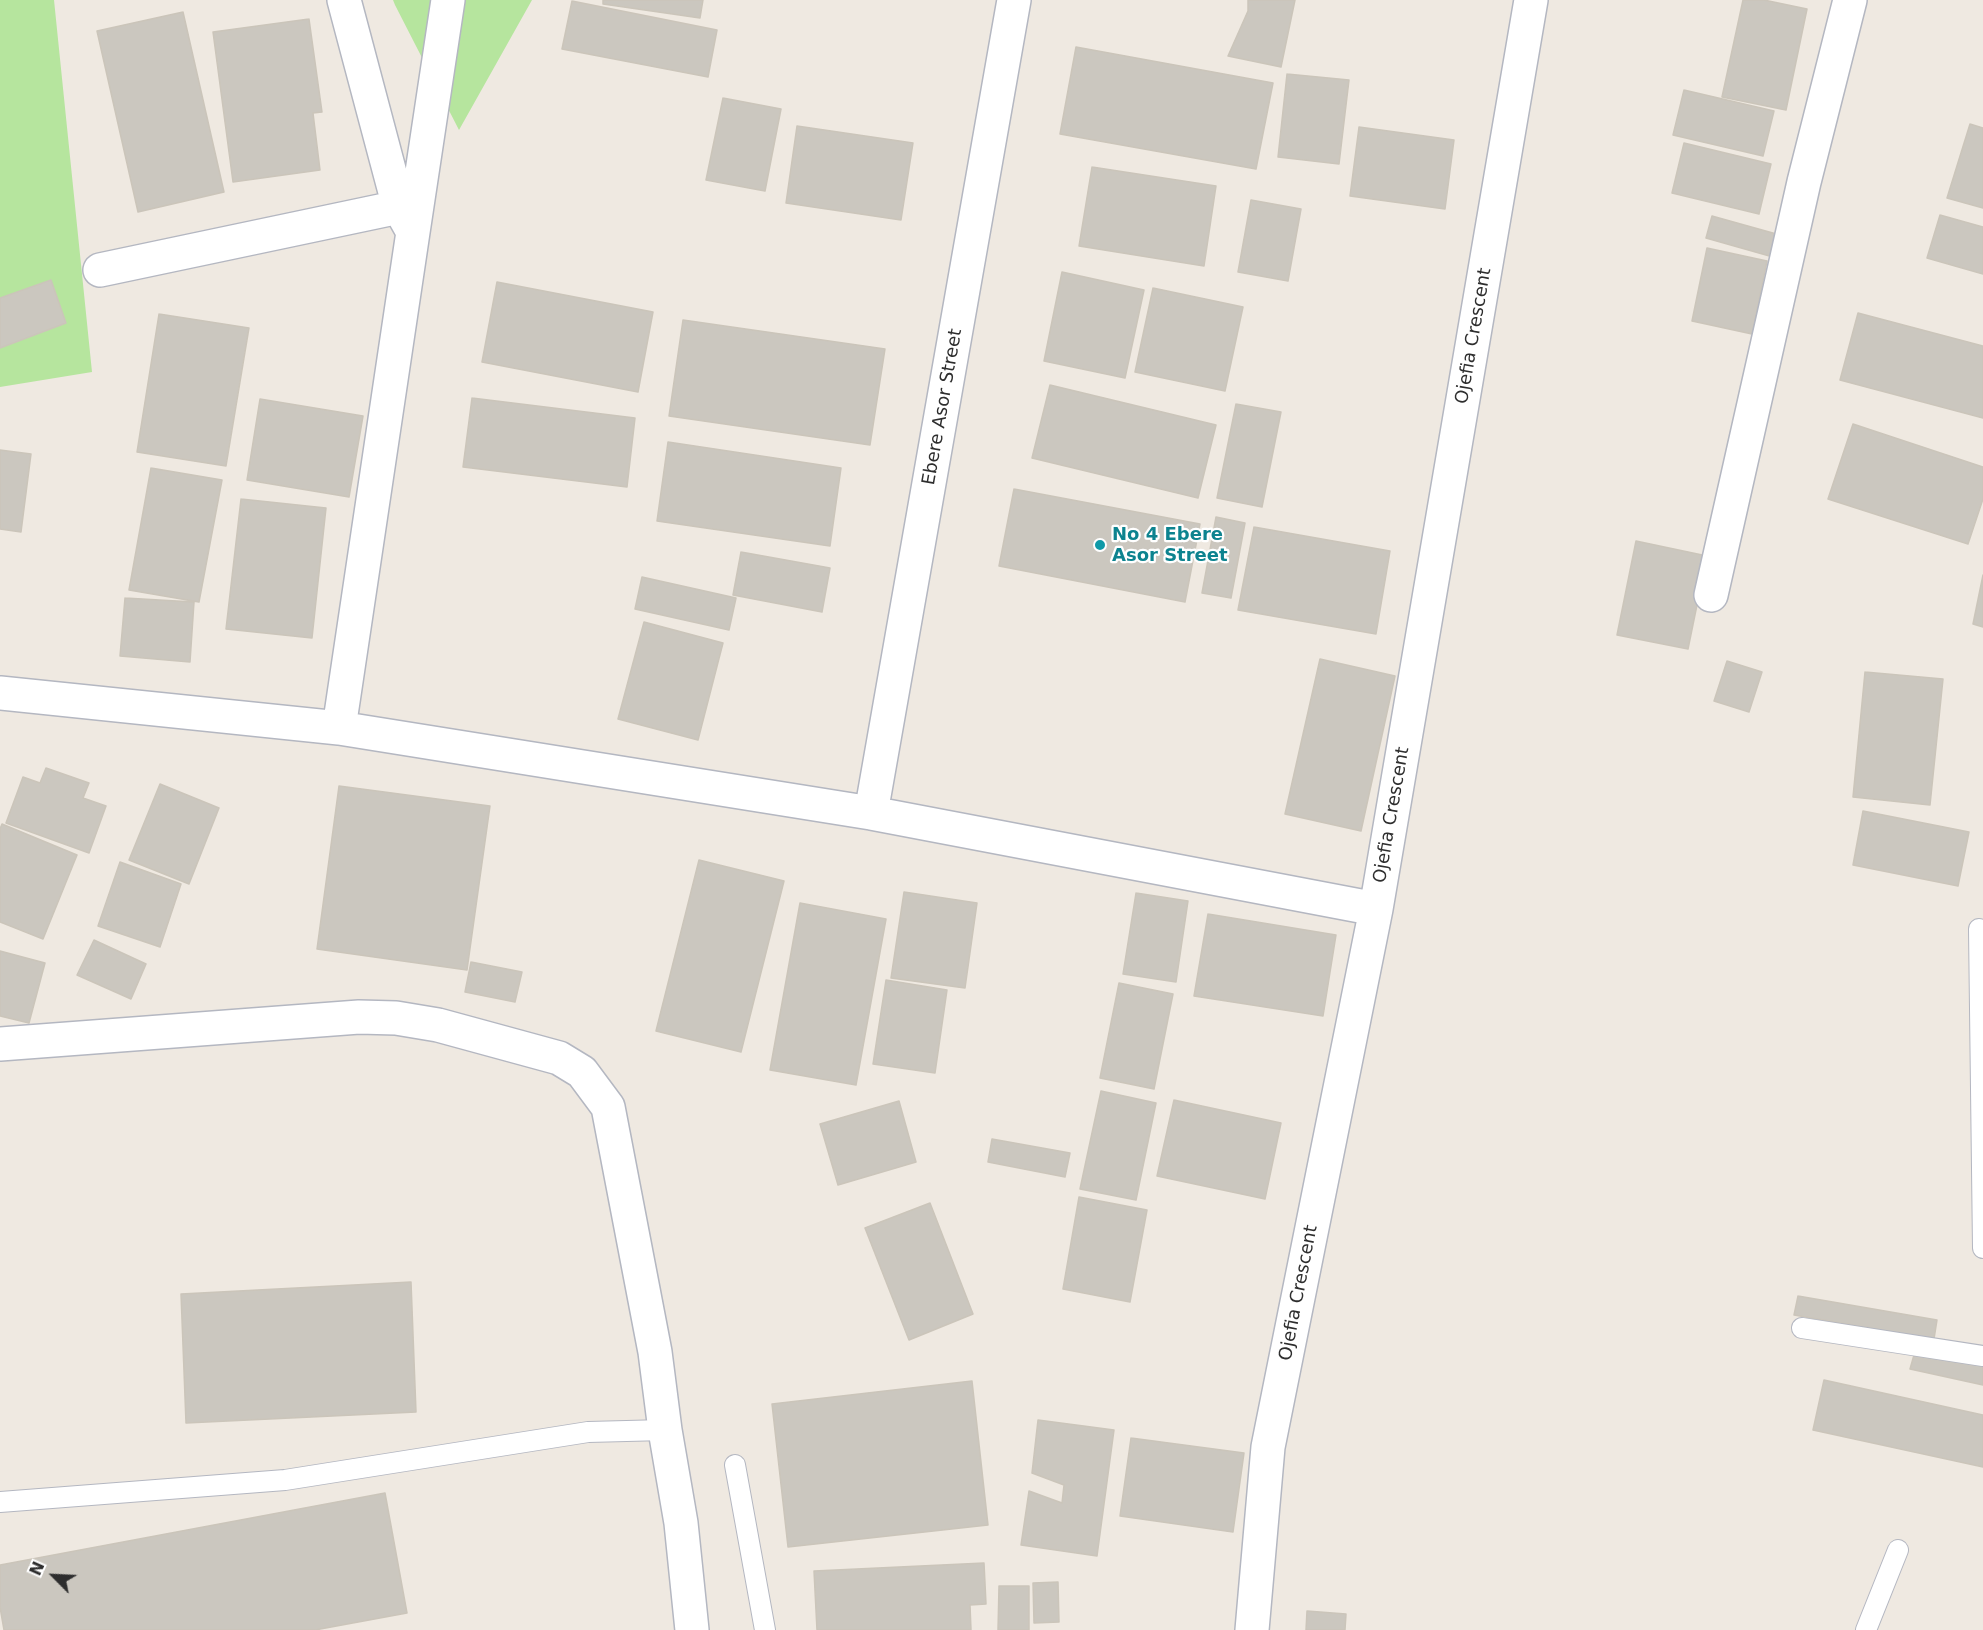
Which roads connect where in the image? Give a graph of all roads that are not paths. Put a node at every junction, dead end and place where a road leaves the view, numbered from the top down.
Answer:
1 (344, 0) edge
2 (448, 0) edge
3 (1014, 0) edge
4 (1531, 0) edge
5 (1851, 0) edge
6 (406, 219) junction
7 (100, 270) dead end
8 (1711, 596) dead end
9 (0, 693) edge
10 (339, 728) junction
11 (871, 813) junction
12 (1376, 909) junction
13 (1979, 929) dead end
14 (0, 1044) edge
15 (1983, 1248) edge
16 (1802, 1328) dead end
17 (1983, 1356) edge
18 (665, 1430) junction
19 (735, 1465) dead end
20 (0, 1502) edge
21 (1898, 1550) dead end
22 (692, 1630) edge
23 (765, 1630) edge
24 (1252, 1630) edge
25 (1866, 1630) edge

1 - 6 street
2 - 6 street
3 - 11 street, Ebere Asor Street
4 - 12 street, Ojefia Crescent
5 - 8 street
6 - 7 street
6 - 10 street
9 - 10 street
10 - 11 street
11 - 12 street
12 - 24 street, Ojefia Crescent
13 - 15 lane
14 - 18 street
16 - 17 lane
18 - 20 lane
18 - 22 street
19 - 23 lane
21 - 25 lane

